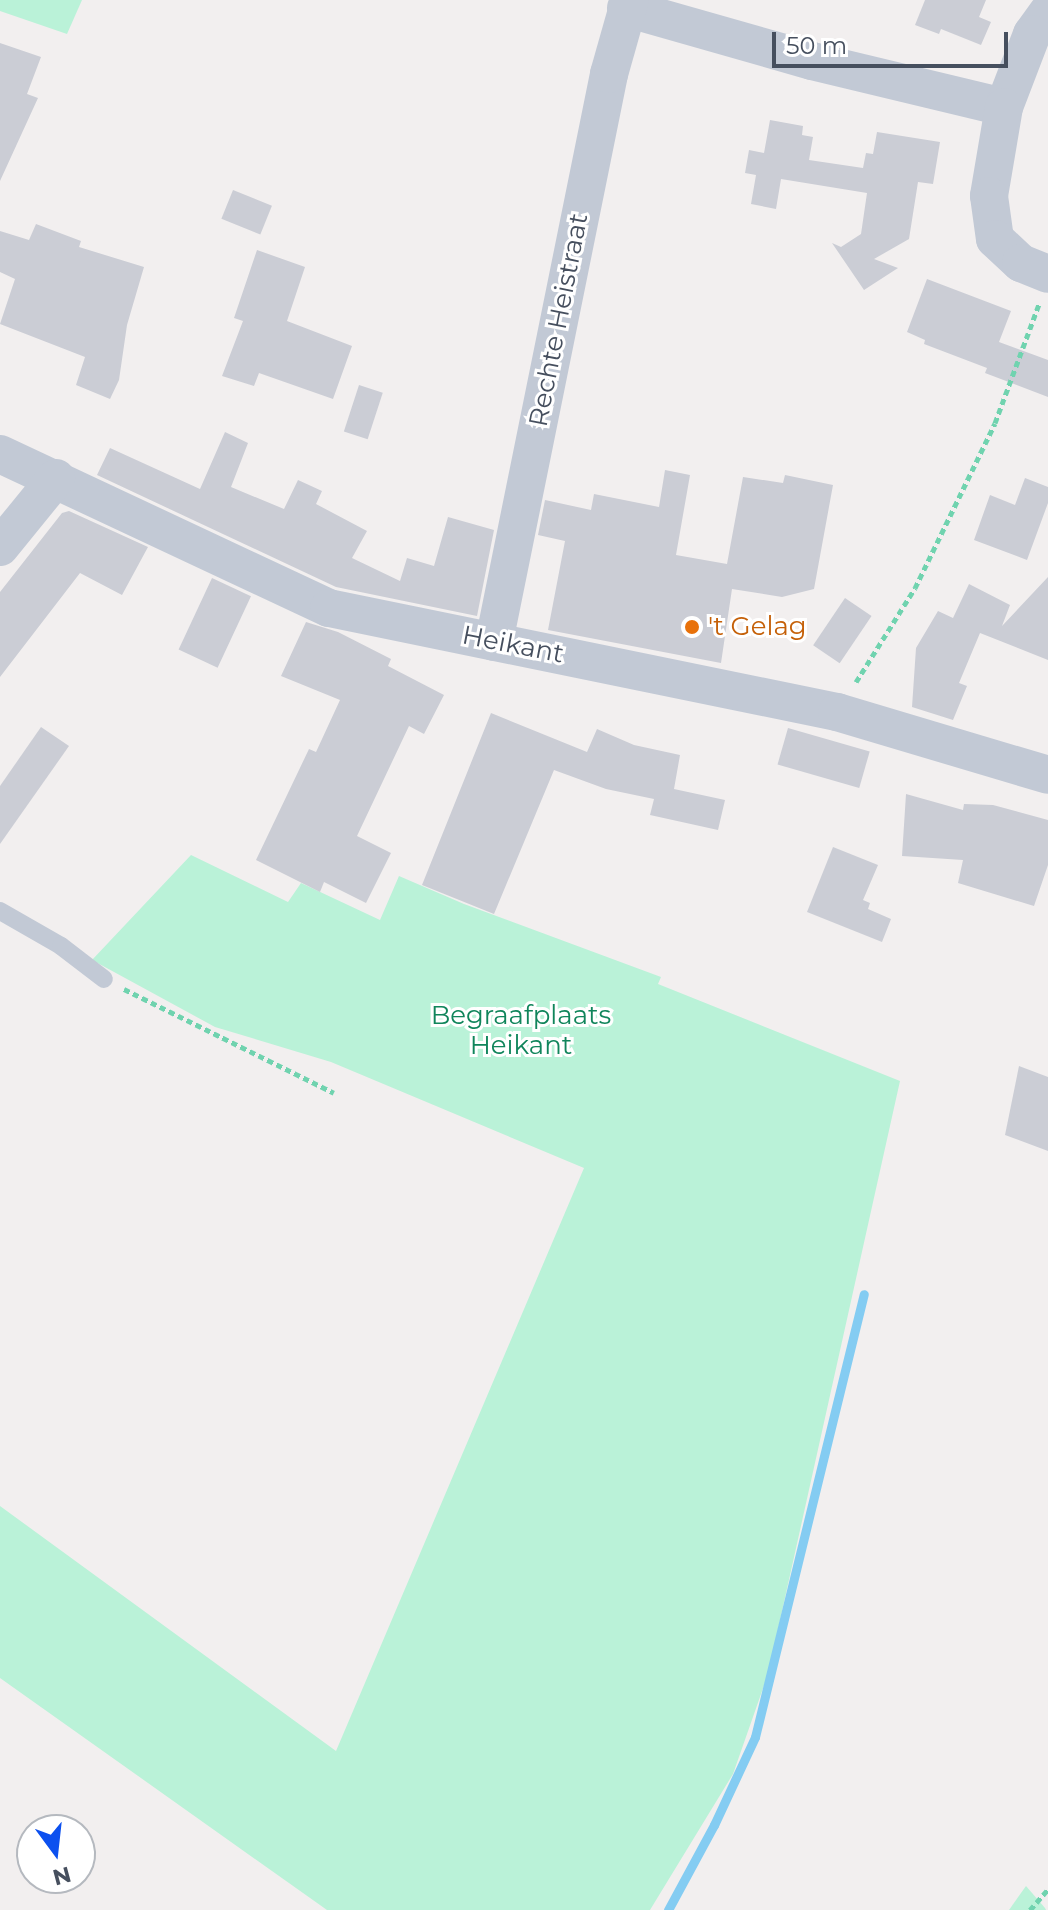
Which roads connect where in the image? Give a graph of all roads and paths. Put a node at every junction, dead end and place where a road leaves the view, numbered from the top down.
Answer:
1 (628, 4) edge
2 (1048, 12) edge
3 (1004, 107) junction
4 (1045, 284) edge
5 (0, 454) edge
6 (56, 478) junction
7 (0, 547) edge
8 (494, 642) junction
9 (837, 712) junction
10 (1048, 775) edge
11 (0, 911) edge
12 (104, 979) joint
13 (334, 1093) dead end
14 (1048, 1889) edge
15 (1030, 1910) edge

1 - 3 street
1 - 8 street, Rechte Heistraat
2 - 3 street
3 - 4 street
4 - 9 path
5 - 6 street, Heikant
6 - 7 street
6 - 8 street, Heikant
8 - 9 street, Heikant
9 - 10 street, Heikant
11 - 12 lane
12 - 13 path
14 - 15 path

